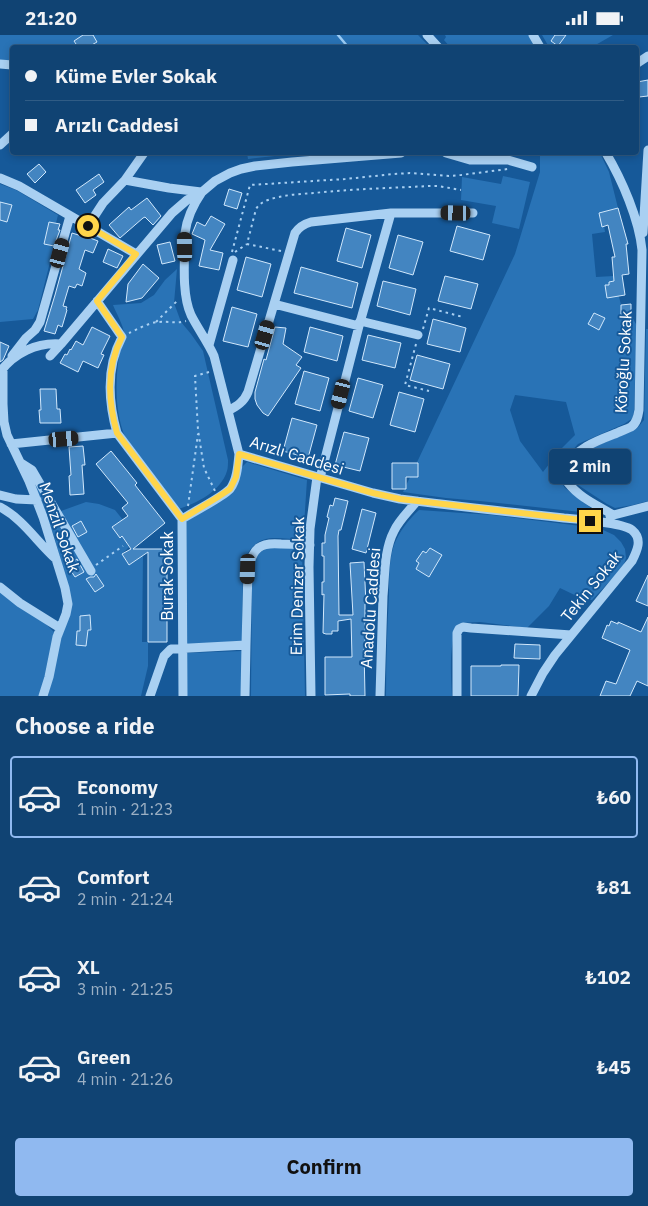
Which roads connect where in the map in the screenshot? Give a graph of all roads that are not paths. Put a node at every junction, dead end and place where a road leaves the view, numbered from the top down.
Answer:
1 (427, 35) edge
2 (436, 45) edge
3 (10, 136) edge
4 (0, 145) edge
5 (648, 150) edge
6 (143, 155) edge
7 (379, 155) edge
8 (453, 155) edge
9 (607, 155) edge
10 (532, 167) dead end
11 (0, 178) edge
12 (125, 180) junction
13 (202, 192) junction
14 (391, 213) junction
15 (473, 213) dead end
16 (70, 216) junction
17 (88, 226) junction
18 (642, 251) junction
19 (136, 254) junction
20 (233, 260) dead end
21 (97, 301) junction
22 (274, 304) junction
23 (360, 323) junction
24 (418, 335) road end
25 (61, 344) junction
26 (209, 345) junction
27 (50, 357) dead end
28 (1, 371) edge
29 (228, 411) junction
30 (117, 433) junction
31 (11, 444) junction
32 (239, 454) junction
33 (20, 463) junction
34 (318, 478) junction
35 (0, 495) edge
36 (37, 500) junction
37 (417, 501) junction
38 (648, 505) edge
39 (0, 507) edge
40 (636, 510) junction
41 (648, 513) edge
42 (613, 515) junction
43 (184, 518) junction
44 (590, 521) junction
45 (310, 545) junction
46 (56, 560) junction
47 (90, 570) road end
48 (0, 587) edge
49 (60, 628) junction
50 (571, 635) junction
51 (246, 645) junction
52 (183, 649) junction
53 (43, 696) edge
54 (150, 696) edge
55 (183, 696) edge
56 (245, 696) edge
57 (311, 696) edge
58 (380, 696) edge
59 (457, 696) edge
60 (531, 696) edge

1 - 2 street
3 - 4 street
5 - 18 street
6 - 12 street
7 - 13 street
8 - 10 street
9 - 18 street, Köroğlu Sokak
11 - 16 street
12 - 13 street
12 - 17 street
13 - 19 street
13 - 26 street, Arızlı Caddesi
14 - 15 street
14 - 22 street
14 - 23 street, Erim Denizer Sokak
16 - 17 street
16 - 28 street
17 - 19 street
18 - 42 street, Köroğlu Sokak
19 - 21 street
20 - 26 street
21 - 25 street
21 - 30 street
22 - 23 street
22 - 29 street
23 - 24 street
23 - 34 street, Erim Denizer Sokak
25 - 27 street
25 - 28 street
26 - 29 street, Arızlı Caddesi
28 - 31 street, Menzil Sokak
29 - 32 street, Arızlı Caddesi
30 - 31 street
30 - 43 street
31 - 33 street, Menzil Sokak
32 - 34 street, Arızlı Caddesi
32 - 43 street, Burak Sokak
33 - 36 street, Menzil Sokak
33 - 47 street
34 - 37 street, Arızlı Caddesi
34 - 45 street, Erim Denizer Sokak
35 - 36 street
36 - 46 street, Menzil Sokak
37 - 44 street, Arızlı Caddesi
37 - 58 street, Anadolu Caddesi
38 - 40 street
39 - 46 street
40 - 41 street
40 - 42 street
42 - 44 street
43 - 52 street, Burak Sokak
44 - 50 street, Tekin Sokak
45 - 51 street
45 - 57 street, Erim Denizer Sokak
46 - 49 street, Menzil Sokak
48 - 49 street
49 - 53 street, Menzil Sokak
50 - 59 street
50 - 60 street, Tekin Sokak
51 - 52 street
51 - 56 street
52 - 54 street
52 - 55 street, Burak Sokak

